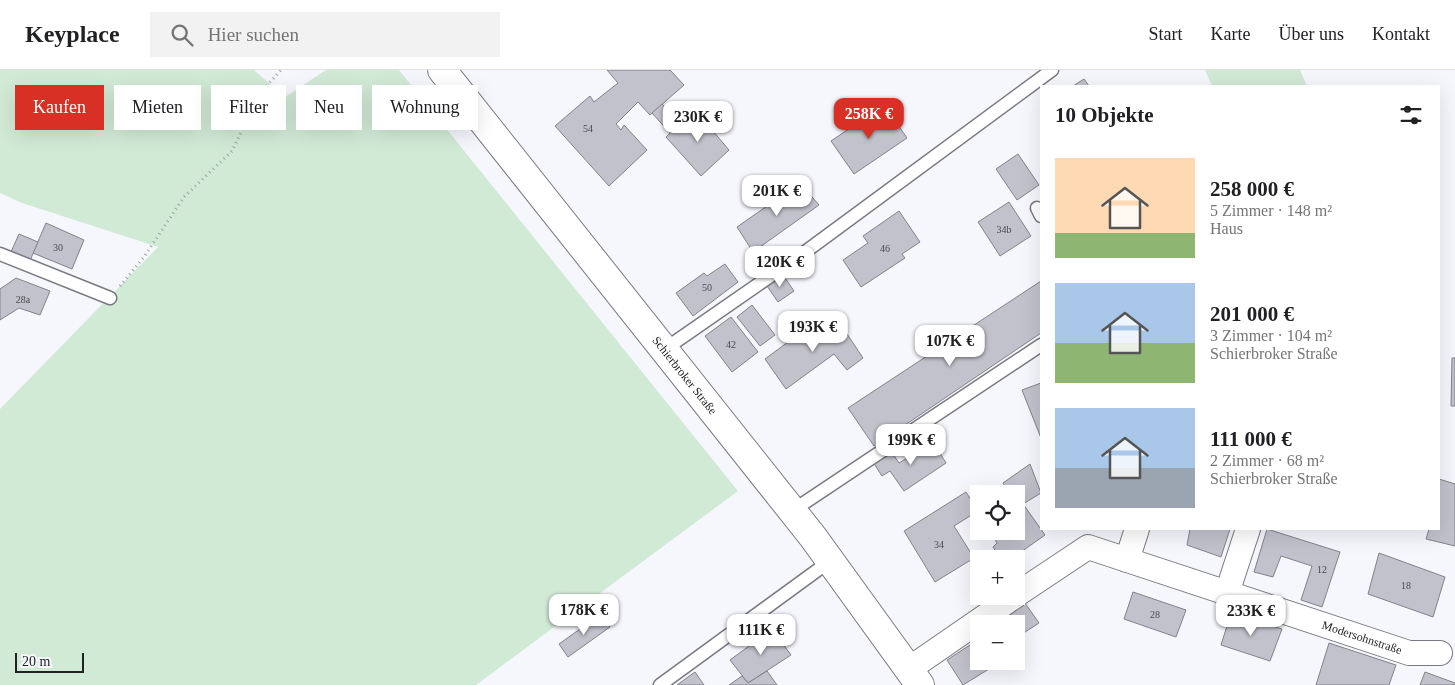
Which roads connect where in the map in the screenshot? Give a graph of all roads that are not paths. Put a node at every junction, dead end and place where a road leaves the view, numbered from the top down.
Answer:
1 (442, 70) edge
2 (1052, 70) edge
3 (0, 254) edge
4 (110, 298) road end
5 (1040, 346) edge
6 (665, 349) junction
7 (792, 511) junction
8 (1137, 530) edge
9 (1248, 530) edge
10 (1127, 560) junction
11 (830, 561) junction
12 (1025, 590) edge
13 (1227, 593) junction
14 (1005, 605) edge
15 (1440, 653) dead end
16 (914, 677) edge
17 (660, 685) edge

1 - 6 main road, Schierbroker Straße
2 - 6 lane
3 - 4 lane
5 - 7 lane
6 - 7 main road, Schierbroker Straße
7 - 11 main road, Schierbroker Straße
8 - 10 street
9 - 13 street
10 - 12 street, Modersohnstraße
10 - 13 street, Modersohnstraße
11 - 16 main road, Schierbroker Straße
11 - 17 lane
13 - 15 street, Modersohnstraße
14 - 16 street, Modersohnstraße

